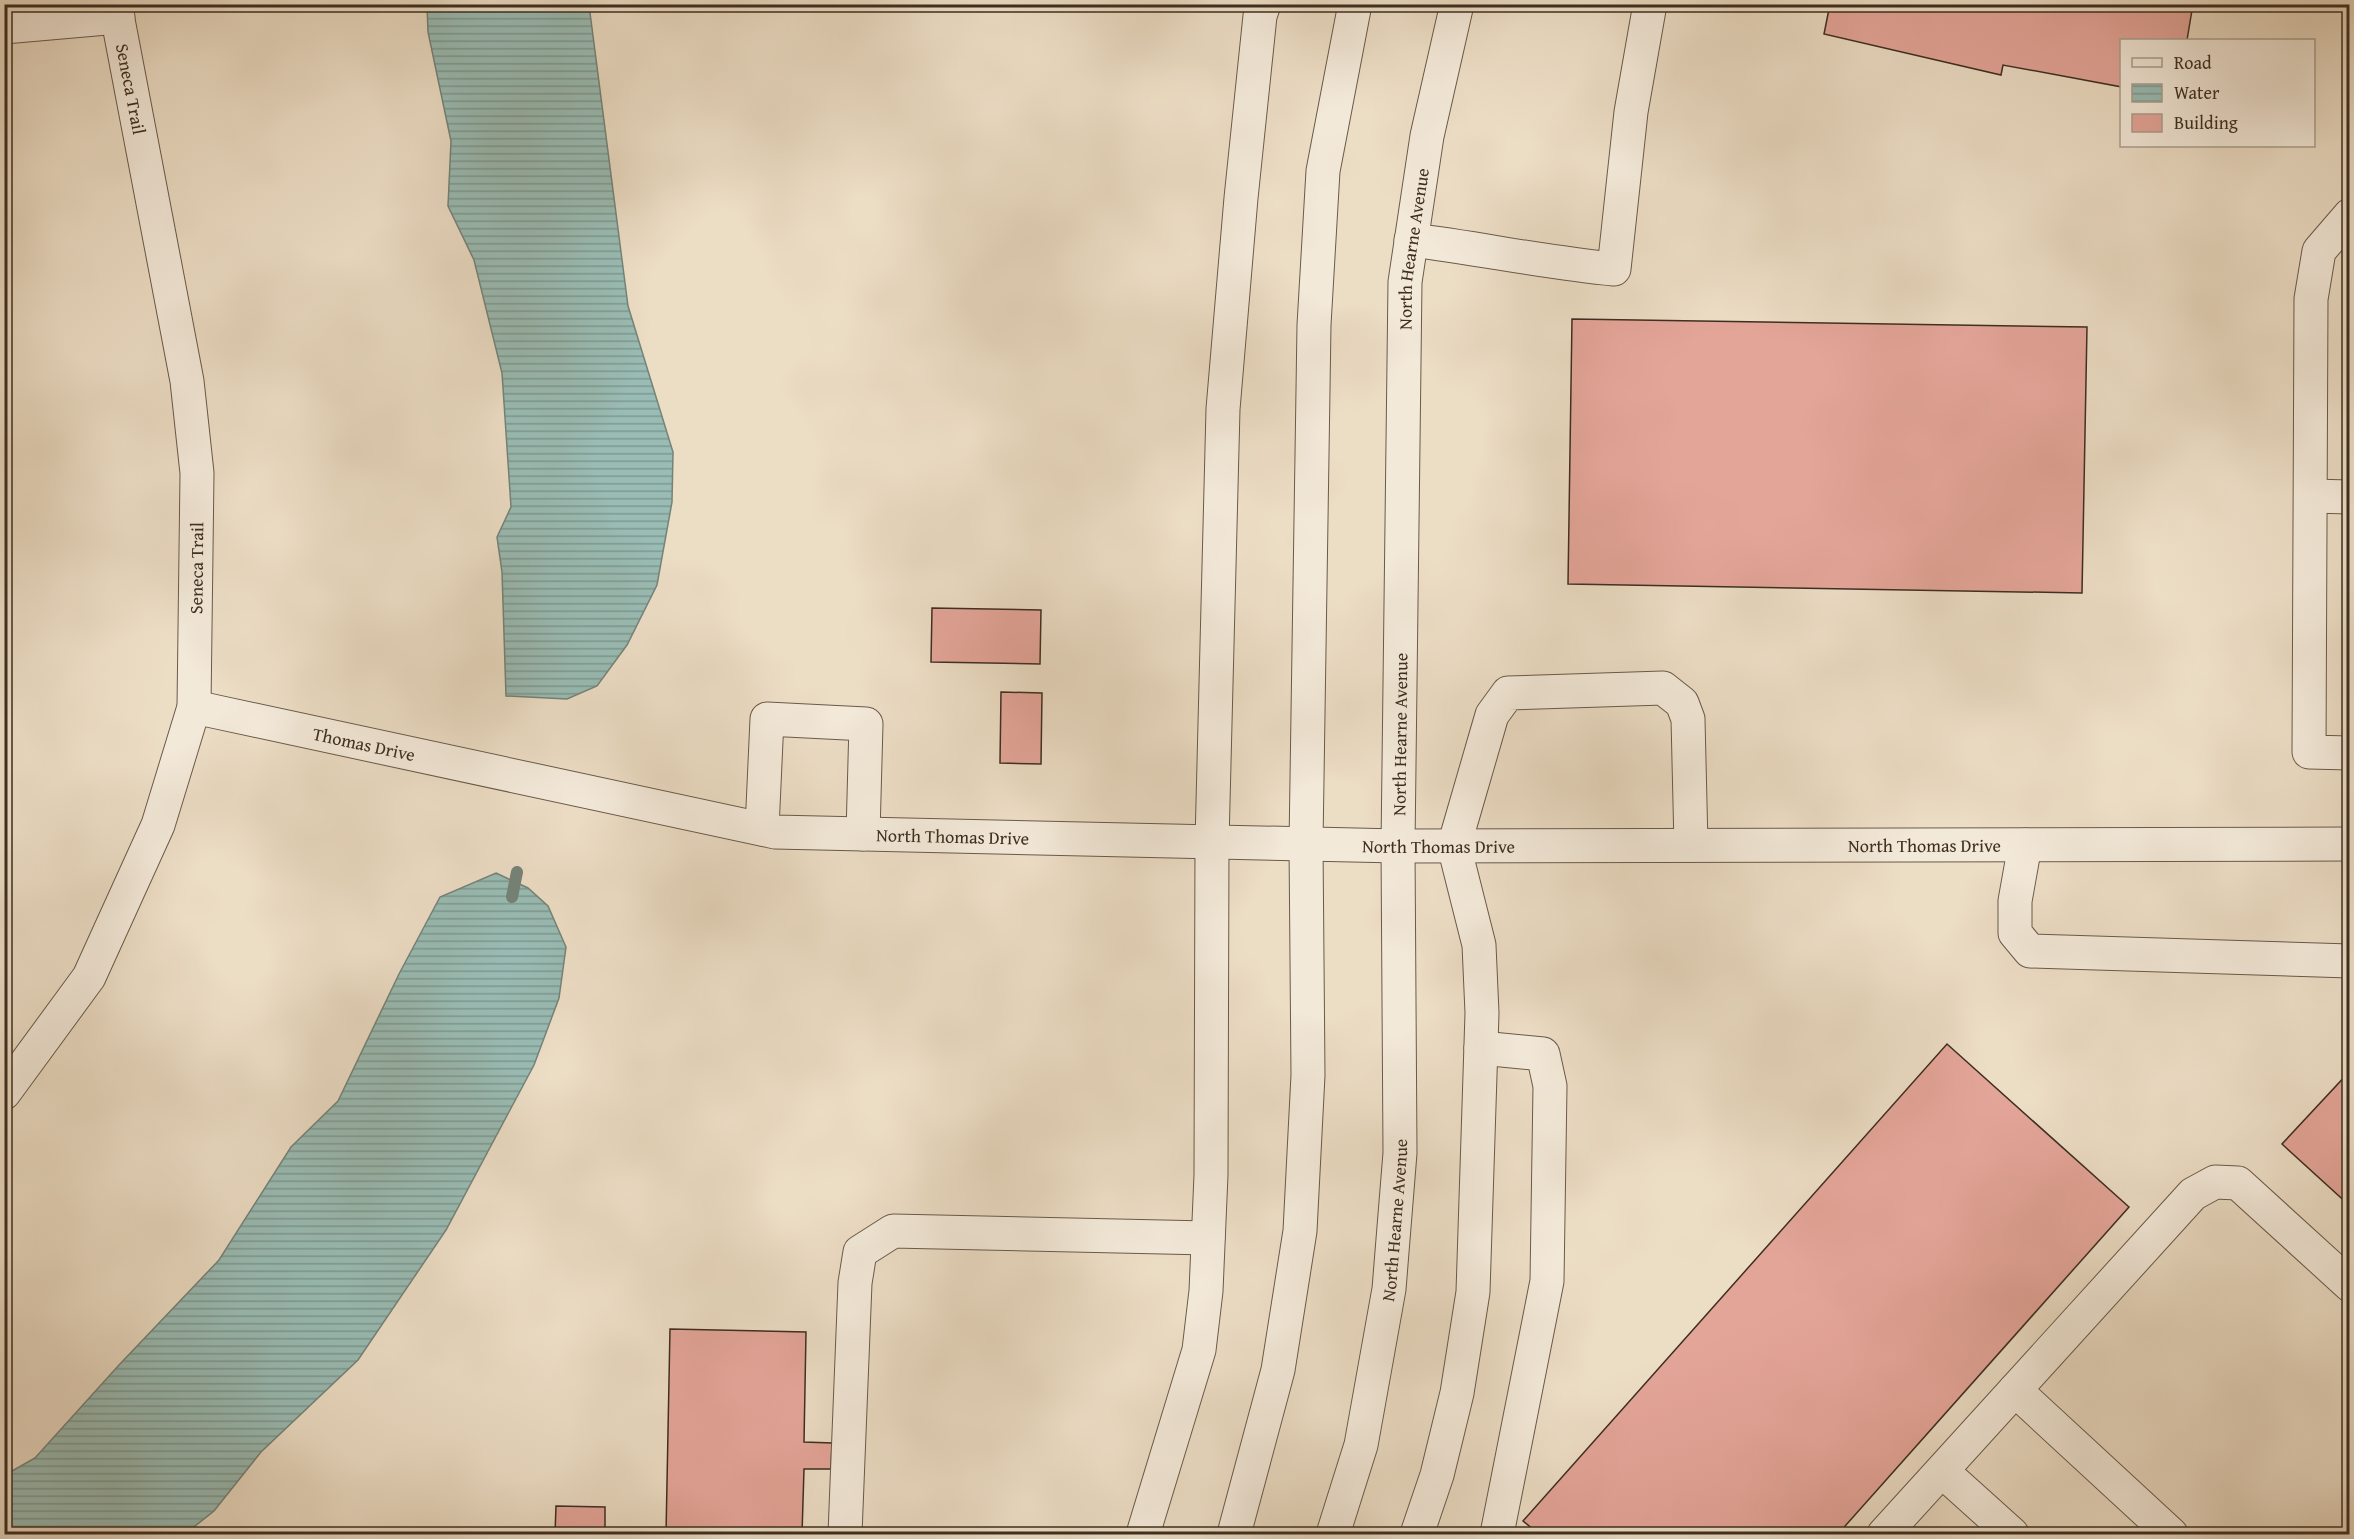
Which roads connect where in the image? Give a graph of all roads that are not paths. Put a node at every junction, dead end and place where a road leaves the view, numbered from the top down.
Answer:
1 (1264, 4) edge
2 (1355, 4) edge
3 (1457, 4) edge
4 (1650, 4) edge
5 (116, 11) edge
6 (4, 27) edge
7 (2349, 215) edge
8 (1411, 240) junction
9 (2310, 496) junction
10 (2349, 497) edge
11 (194, 707) junction
12 (2349, 753) edge
13 (535, 781) joint
14 (762, 829) junction
15 (863, 834) junction
16 (1212, 842) junction
17 (1306, 844) junction
18 (2349, 844) edge
19 (1691, 845) junction
20 (2025, 845) junction
21 (1398, 846) junction
22 (1454, 846) junction
23 (2349, 961) edge
24 (1481, 1048) junction
25 (4, 1093) edge
26 (1208, 1238) junction
27 (2349, 1285) edge
28 (2015, 1390) junction
29 (1942, 1471) junction
30 (845, 1534) edge
31 (1143, 1534) edge
32 (1234, 1534) edge
33 (1334, 1534) edge
34 (1417, 1534) edge
35 (1497, 1534) edge
36 (1884, 1534) edge
37 (2012, 1534) edge
38 (2171, 1534) edge

1 - 16 street
2 - 17 street
3 - 8 street, North Hearne Avenue
4 - 8 street
5 - 6 street
5 - 11 street, Seneca Trail
7 - 9 street
8 - 21 street, North Hearne Avenue
9 - 10 street
9 - 12 street
11 - 13 street, Thomas Drive
11 - 25 street, Seneca Trail
13 - 14 street, North Thomas Drive
14 - 15 street, North Thomas Drive
14 - 15 street
15 - 16 street, North Thomas Drive
16 - 17 street, North Thomas Drive
16 - 26 street
17 - 21 street, North Thomas Drive
17 - 32 street
18 - 20 street, North Thomas Drive
19 - 20 street, North Thomas Drive
19 - 22 street, North Thomas Drive
19 - 22 street
20 - 23 street
21 - 22 street, North Thomas Drive
21 - 33 street, North Hearne Avenue
22 - 24 street
24 - 34 street
24 - 35 street
26 - 30 street
26 - 31 street
27 - 28 street
28 - 29 street
28 - 38 street
29 - 36 street
29 - 37 street

